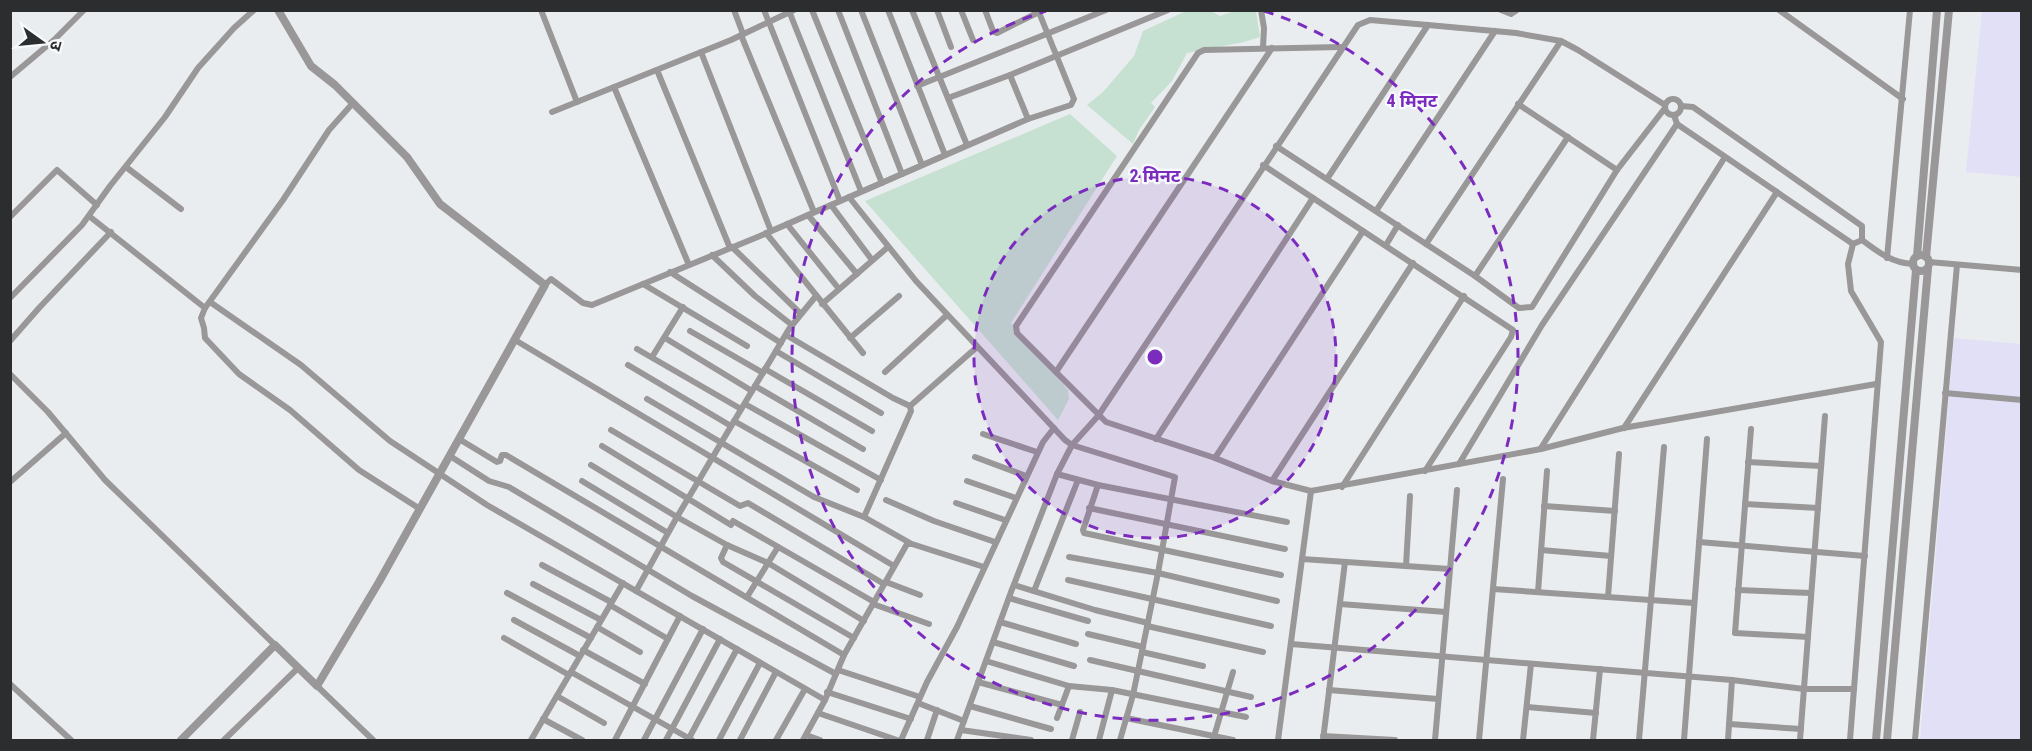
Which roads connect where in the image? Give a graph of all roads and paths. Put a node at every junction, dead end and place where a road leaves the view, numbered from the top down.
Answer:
1 (84, 10) edge
2 (254, 10) edge
3 (278, 10) edge
4 (541, 10) edge
5 (734, 10) edge
6 (764, 10) edge
7 (813, 10) edge
8 (838, 10) edge
9 (861, 10) edge
10 (888, 10) edge
11 (912, 10) edge
12 (937, 10) edge
13 (961, 10) edge
14 (984, 10) edge
15 (1106, 10) edge
16 (1168, 10) edge
17 (1261, 10) edge
18 (1501, 10) edge
19 (1517, 10) edge
20 (1779, 10) edge
21 (1910, 10) edge
22 (1937, 10) edge
23 (1948, 10) edge
24 (791, 11) edge
25 (1040, 11) edge
26 (768, 22) junction
27 (1428, 25) junction
28 (1495, 31) junction
29 (742, 34) junction
30 (1048, 34) junction
31 (973, 40) dead end
32 (1561, 41) junction
33 (951, 47) dead end
34 (1341, 47) junction
35 (1263, 48) junction
36 (1272, 48) junction
37 (700, 52) junction
38 (1056, 56) junction
39 (657, 70) junction
40 (1010, 75) junction
41 (10, 77) edge
42 (939, 77) junction
43 (918, 86) junction
44 (615, 87) junction
45 (948, 98) junction
46 (1903, 99) junction
47 (577, 102) junction
48 (352, 103) junction
49 (1518, 104) junction
50 (1665, 106) junction
51 (1681, 106) junction
52 (552, 112) dead end
53 (1674, 115) junction
54 (1028, 119) junction
55 (1677, 124) junction
56 (1568, 137) junction
57 (967, 145) junction
58 (1276, 146) junction
59 (945, 155) junction
60 (1725, 157) junction
61 (922, 165) junction
62 (1263, 165) junction
63 (126, 167) junction
64 (1617, 170) junction
65 (902, 174) junction
66 (1327, 179) junction
67 (882, 183) junction
68 (861, 191) junction
69 (1777, 192) junction
70 (849, 197) junction
71 (1313, 198) junction
72 (840, 201) junction
73 (97, 205) junction
74 (831, 205) junction
75 (181, 209) dead end
76 (1376, 211) junction
77 (811, 214) junction
78 (89, 216) junction
79 (10, 217) edge
80 (787, 224) junction
81 (1398, 225) junction
82 (1363, 231) junction
83 (111, 232) junction
84 (769, 232) junction
85 (1862, 240) junction
86 (1426, 244) junction
87 (1853, 244) junction
88 (1386, 245) junction
89 (888, 247) junction
90 (731, 248) junction
91 (712, 255) junction
92 (1887, 258) junction
93 (872, 260) junction
94 (1413, 263) junction
95 (1922, 263) junction
96 (689, 265) junction
97 (1957, 265) junction
98 (2022, 270) edge
99 (670, 272) junction
100 (857, 274) junction
101 (1476, 276) junction
102 (643, 284) junction
103 (546, 285) junction
104 (839, 289) junction
105 (816, 296) junction
106 (899, 296) dead end
107 (1464, 296) junction
108 (10, 298) edge
109 (822, 304) junction
110 (208, 305) junction
111 (683, 308) junction
112 (801, 314) junction
113 (947, 315) junction
114 (792, 325) junction
115 (690, 331) dead end
116 (786, 335) junction
117 (664, 338) junction
118 (850, 338) junction
119 (515, 340) junction
120 (10, 341) edge
121 (781, 343) junction
122 (747, 346) dead end
123 (977, 347) junction
124 (637, 349) dead end
125 (776, 351) junction
126 (864, 353) dead end
127 (652, 357) junction
128 (628, 365) dead end
129 (764, 371) junction
130 (885, 372) dead end
131 (1056, 372) junction
132 (10, 374) edge
133 (1876, 384) junction
134 (754, 388) junction
135 (1945, 393) junction
136 (647, 399) dead end
137 (2022, 400) edge
138 (743, 406) junction
139 (910, 406) junction
140 (881, 413) dead end
141 (1098, 416) junction
142 (1825, 416) dead end
143 (733, 423) junction
144 (1054, 428) junction
145 (1623, 428) junction
146 (1751, 429) dead end
147 (611, 430) dead end
148 (872, 431) dead end
149 (66, 433) junction
150 (983, 434) dead end
151 (1156, 438) junction
152 (459, 439) junction
153 (1707, 439) dead end
154 (721, 443) junction
155 (1072, 445) junction
156 (602, 446) dead end
157 (1664, 447) dead end
158 (863, 449) dead end
159 (1540, 449) junction
160 (1038, 452) junction
161 (1619, 454) dead end
162 (450, 456) junction
163 (975, 457) dead end
164 (712, 458) junction
165 (1215, 458) junction
166 (1748, 462) junction
167 (1459, 464) junction
168 (591, 465) dead end
169 (1821, 466) junction
170 (1425, 471) junction
171 (1547, 471) dead end
172 (440, 473) junction
173 (1058, 474) junction
174 (1026, 476) junction
175 (1503, 479) dead end
176 (880, 480) junction
177 (1078, 480) junction
178 (582, 481) dead end
179 (967, 481) dead end
180 (1272, 481) junction
181 (698, 482) junction
182 (10, 483) edge
183 (1098, 485) junction
184 (1342, 486) junction
185 (857, 490) dead end
186 (1457, 490) dead end
187 (1311, 491) junction
188 (1410, 496) dead end
189 (1016, 498) junction
190 (688, 499) junction
191 (1170, 499) junction
192 (886, 500) dead end
193 (956, 503) dead end
194 (1745, 504) junction
195 (1544, 506) junction
196 (1089, 508) junction
197 (1818, 508) junction
198 (420, 509) junction
199 (1615, 511) junction
200 (677, 517) junction
201 (864, 517) junction
202 (1005, 520) junction
203 (1287, 522) dead end
204 (1167, 524) junction
205 (668, 533) junction
206 (995, 542) junction
207 (1699, 542) junction
208 (910, 543) junction
209 (661, 545) junction
210 (727, 545) junction
211 (1742, 546) junction
212 (778, 547) junction
213 (1162, 549) junction
214 (1285, 549) dead end
215 (1541, 550) junction
216 (1815, 552) junction
217 (1611, 556) junction
218 (1865, 556) junction
219 (1069, 557) dead end
220 (1302, 559) junction
221 (1345, 562) junction
222 (768, 563) junction
223 (542, 565) dead end
224 (894, 566) junction
225 (1406, 566) junction
226 (984, 567) junction
227 (1450, 569) junction
228 (648, 570) junction
229 (1158, 573) junction
230 (1281, 575) dead end
231 (1068, 580) dead end
232 (757, 581) junction
233 (622, 583) junction
234 (885, 583) junction
235 (533, 584) dead end
236 (1014, 585) junction
237 (1493, 589) junction
238 (1738, 590) junction
239 (636, 591) junction
240 (1034, 591) junction
241 (1538, 592) junction
242 (507, 593) dead end
243 (1811, 593) junction
244 (920, 595) dead end
245 (747, 597) junction
246 (1608, 597) junction
247 (1009, 598) junction
248 (1153, 600) junction
249 (1650, 600) junction
250 (1277, 601) dead end
251 (874, 603) junction
252 (1694, 603) junction
253 (611, 604) junction
254 (1340, 604) junction
255 (1446, 612) junction
256 (680, 616) junction
257 (514, 620) dead end
258 (601, 620) junction
259 (864, 621) junction
260 (1088, 621) dead end
261 (1000, 622) junction
262 (929, 624) dead end
263 (1148, 625) junction
264 (1271, 626) dead end
265 (597, 627) junction
266 (703, 629) junction
267 (1088, 634) dead end
268 (1808, 637) junction
269 (504, 638) dead end
270 (591, 638) junction
271 (854, 638) junction
272 (668, 639) junction
273 (720, 639) junction
274 (993, 642) junction
275 (1076, 644) dead end
276 (1291, 644) junction
277 (275, 645) junction
278 (1334, 648) junction
279 (737, 649) junction
280 (1142, 650) junction
281 (640, 652) dead end
282 (1263, 652) dead end
283 (582, 653) junction
284 (844, 655) junction
285 (1442, 657) junction
286 (1090, 660) dead end
287 (1487, 660) junction
288 (986, 661) junction
289 (760, 663) junction
290 (1531, 664) junction
291 (1074, 666) dead end
292 (1203, 666) dead end
293 (298, 668) junction
294 (1600, 669) junction
295 (776, 672) junction
296 (837, 672) junction
297 (1138, 672) junction
298 (1233, 672) dead end
299 (570, 673) junction
300 (1644, 673) junction
301 (1688, 676) junction
302 (1732, 680) junction
303 (978, 682) junction
304 (10, 684) edge
305 (645, 684) junction
306 (317, 686) junction
307 (1069, 686) junction
308 (805, 689) junction
309 (1804, 689) junction
310 (1854, 689) junction
311 (1112, 690) junction
312 (1329, 690) junction
313 (828, 692) junction
314 (1227, 692) junction
315 (1133, 695) junction
316 (557, 696) junction
317 (1251, 696) dead end
318 (1438, 699) junction
319 (825, 700) junction
320 (919, 700) junction
321 (1062, 705) junction
322 (970, 706) junction
323 (633, 707) junction
324 (1527, 707) junction
325 (936, 710) junction
326 (1080, 712) dead end
327 (1221, 712) junction
328 (1596, 712) junction
329 (818, 713) junction
330 (1246, 717) dead end
331 (1057, 718) dead end
332 (1126, 718) junction
333 (543, 719) junction
334 (911, 719) junction
335 (655, 720) junction
336 (964, 721) junction
337 (604, 723) dead end
338 (1729, 724) junction
339 (672, 729) junction
340 (1050, 729) dead end
341 (1801, 729) junction
342 (961, 730) junction
343 (804, 738) edge
344 (1213, 738) edge
345 (1323, 738) edge
346 (690, 740) edge
347 (71, 741) edge
348 (181, 741) edge
349 (224, 741) edge
350 (373, 741) edge
351 (531, 741) edge
352 (582, 741) edge
353 (615, 741) edge
354 (644, 741) edge
355 (666, 741) edge
356 (719, 741) edge
357 (740, 741) edge
358 (776, 741) edge
359 (820, 741) edge
360 (899, 741) edge
361 (927, 741) edge
362 (957, 741) edge
363 (1031, 741) edge
364 (1072, 741) edge
365 (1099, 741) edge
366 (1120, 741) edge
367 (1233, 741) edge
368 (1278, 741) edge
369 (1395, 741) edge
370 (1435, 741) edge
371 (1479, 741) edge
372 (1523, 741) edge
373 (1593, 741) edge
374 (1639, 741) edge
375 (1684, 741) edge
376 (1728, 741) edge
377 (1800, 741) edge
378 (1850, 741) edge
379 (1876, 741) edge
380 (1887, 741) edge
381 (1915, 741) edge

1 - 41 street
2 - 63 street
3 - 48 street
4 - 47 street
5 - 29 street
6 - 26 street
7 - 67 street
8 - 65 street
9 - 61 street
10 - 43 street
11 - 42 street
12 - 33 street
13 - 31 street
14 - 25 street
15 - 30 street
16 - 38 street
17 - 35 street
18 - 19 street
20 - 46 street
21 - 46 street
22 - 95 street
23 - 95 street
24 - 26 street
24 - 68 street
25 - 30 street
26 - 29 street
26 - 72 street
27 - 28 street
27 - 34 street
27 - 66 street
28 - 32 street
28 - 76 street
29 - 37 street
29 - 77 street
30 - 38 street
30 - 42 street
32 - 49 street
32 - 50 street
34 - 36 street
34 - 58 street
35 - 36 street
35 - 131 street
36 - 131 street
37 - 39 street
37 - 84 street
38 - 40 street
38 - 54 street
39 - 44 street
39 - 90 street
40 - 45 street
40 - 54 street
42 - 43 street
42 - 45 street
43 - 59 street
44 - 47 street
44 - 96 street
45 - 57 street
46 - 92 street
47 - 52 street
48 - 103 street
48 - 110 street
49 - 56 street
49 - 86 street
50 - 51 street
50 - 53 street
50 - 64 street
51 - 53 street
51 - 85 street
53 - 55 street
54 - 57 street
55 - 60 street
55 - 167 street
56 - 64 street
56 - 101 street
57 - 59 street
58 - 62 street
58 - 66 street
59 - 61 street
60 - 69 street
60 - 159 street
61 - 65 street
62 - 71 street
62 - 141 street
63 - 73 street
63 - 75 street
64 - 101 street
65 - 67 street
66 - 76 street
67 - 68 street
68 - 70 street
69 - 87 street
69 - 145 street
70 - 72 street
70 - 89 street
71 - 82 street
71 - 151 street
72 - 74 street
73 - 78 street
73 - 79 street
74 - 77 street
74 - 93 street
76 - 81 street
77 - 80 street
77 - 100 street
78 - 83 street
78 - 108 street
80 - 84 street
80 - 104 street
81 - 86 street
81 - 88 street
82 - 88 street
82 - 165 street
83 - 110 street
83 - 120 street
84 - 90 street
84 - 105 street
85 - 87 street
85 - 92 street
86 - 101 street
87 - 133 street
88 - 94 street
89 - 93 street
89 - 113 street
90 - 91 street
90 - 112 street
91 - 96 street
91 - 114 street
92 - 95 street
93 - 100 street
94 - 107 street
94 - 180 street
95 - 97 street
95 - 379 street
95 - 380 street
96 - 99 street
97 - 98 street
97 - 135 street
99 - 102 street
99 - 121 street
100 - 104 street
102 - 103 street
102 - 111 street
103 - 119 street
104 - 109 street
105 - 109 street
105 - 112 street
106 - 118 street
107 - 170 street
107 - 184 street
109 - 118 street
110 - 172 street
110 - 198 street
111 - 117 street
111 - 122 street
112 - 114 street
113 - 123 street
113 - 130 street
114 - 116 street
115 - 129 street
116 - 121 street
116 - 139 street
117 - 127 street
117 - 134 street
118 - 126 street
119 - 152 street
119 - 164 street
121 - 125 street
123 - 139 street
123 - 144 street
124 - 127 street
125 - 129 street
125 - 140 street
127 - 138 street
128 - 143 street
129 - 134 street
129 - 148 street
131 - 141 street
132 - 149 street
133 - 145 street
133 - 218 street
134 - 138 street
134 - 158 street
135 - 137 street
135 - 381 street
136 - 154 street
138 - 143 street
138 - 176 street
139 - 176 street
141 - 151 street
141 - 155 street
142 - 169 street
143 - 154 street
143 - 185 street
144 - 155 street
144 - 160 street
145 - 159 street
146 - 166 street
147 - 181 street
149 - 182 street
149 - 277 street
150 - 160 street
151 - 165 street
152 - 162 street
152 - 209 street
153 - 207 street
154 - 164 street
154 - 201 street
155 - 173 street
155 - 191 street
156 - 190 street
157 - 249 street
159 - 167 street
160 - 174 street
161 - 199 street
162 - 172 street
162 - 228 street
163 - 174 street
164 - 181 street
164 - 224 street
165 - 180 street
166 - 169 street
166 - 194 street
167 - 170 street
168 - 200 street
169 - 197 street
170 - 184 street
171 - 195 street
172 - 198 street
172 - 233 street
173 - 177 street
173 - 236 street
174 - 189 street
175 - 237 street
176 - 201 street
177 - 183 street
177 - 240 street
178 - 205 street
179 - 189 street
180 - 187 street
181 - 190 street
181 - 234 street
183 - 191 street
183 - 196 street
184 - 187 street
186 - 227 street
187 - 220 street
188 - 225 street
189 - 202 street
190 - 200 street
190 - 212 street
191 - 203 street
191 - 204 street
192 - 206 street
193 - 202 street
194 - 197 street
194 - 211 street
195 - 199 street
195 - 215 street
196 - 204 street
196 - 213 street
197 - 216 street
198 - 306 street
199 - 217 street
200 - 205 street
200 - 210 street
201 - 208 street
202 - 206 street
204 - 213 street
204 - 214 street
205 - 209 street
206 - 226 street
207 - 211 street
207 - 252 street
208 - 224 street
208 - 226 street
209 - 228 street
209 - 245 street
210 - 222 street
210 - 232 street
211 - 216 street
211 - 238 street
212 - 222 street
212 - 251 street
213 - 229 street
213 - 230 street
215 - 217 street
215 - 241 street
216 - 218 street
216 - 243 street
217 - 246 street
218 - 310 street
219 - 229 street
220 - 221 street
220 - 276 street
221 - 225 street
221 - 254 street
222 - 232 street
222 - 259 street
223 - 253 street
224 - 234 street
225 - 227 street
226 - 320 street
227 - 255 street
228 - 239 street
228 - 296 street
229 - 248 street
229 - 250 street
231 - 248 street
232 - 245 street
232 - 271 street
233 - 239 street
233 - 253 street
234 - 244 street
234 - 251 street
235 - 258 street
236 - 240 street
236 - 247 street
237 - 241 street
237 - 287 street
238 - 243 street
238 - 268 street
239 - 256 street
240 - 263 street
241 - 246 street
242 - 270 street
243 - 268 street
245 - 284 street
246 - 249 street
247 - 260 street
247 - 261 street
248 - 263 street
248 - 264 street
249 - 252 street
249 - 300 street
251 - 259 street
251 - 262 street
252 - 301 street
253 - 258 street
253 - 272 street
254 - 255 street
254 - 278 street
255 - 285 street
256 - 266 street
256 - 272 street
257 - 283 street
258 - 265 street
259 - 271 street
261 - 274 street
261 - 275 street
263 - 280 street
263 - 282 street
265 - 270 street
265 - 281 street
266 - 273 street
266 - 335 street
267 - 280 street
268 - 309 street
269 - 299 street
270 - 283 street
271 - 284 street
272 - 305 street
273 - 279 street
273 - 339 street
274 - 288 street
274 - 291 street
276 - 278 street
276 - 368 street
277 - 293 street
277 - 348 street
278 - 285 street
278 - 312 street
279 - 289 street
279 - 346 street
280 - 292 street
280 - 297 street
283 - 299 street
283 - 305 street
284 - 296 street
285 - 287 street
285 - 318 street
286 - 297 street
287 - 290 street
287 - 371 street
288 - 303 street
288 - 307 street
289 - 295 street
289 - 356 street
290 - 294 street
290 - 324 street
293 - 306 street
293 - 349 street
294 - 300 street
294 - 328 street
295 - 308 street
295 - 357 street
296 - 313 street
296 - 320 street
297 - 314 street
297 - 315 street
298 - 314 street
299 - 316 street
299 - 323 street
300 - 301 street
300 - 374 street
301 - 302 street
301 - 375 street
302 - 309 street
302 - 338 street
303 - 321 street
303 - 322 street
304 - 347 street
305 - 323 street
306 - 350 street
307 - 311 street
307 - 321 street
308 - 319 street
308 - 358 street
309 - 310 street
309 - 341 street
310 - 378 street
311 - 315 street
311 - 365 street
312 - 318 street
312 - 345 street
313 - 319 street
313 - 334 street
314 - 317 street
314 - 327 street
315 - 327 street
315 - 332 street
316 - 333 street
316 - 337 street
318 - 370 street
319 - 329 street
320 - 325 street
320 - 334 street
321 - 331 street
322 - 336 street
322 - 340 street
323 - 335 street
323 - 353 street
324 - 328 street
324 - 372 street
325 - 336 street
325 - 361 street
326 - 364 street
327 - 330 street
327 - 344 street
328 - 373 street
329 - 343 street
329 - 360 street
332 - 344 street
332 - 366 street
333 - 351 street
333 - 352 street
334 - 360 street
335 - 339 street
335 - 354 street
336 - 342 street
338 - 341 street
338 - 376 street
339 - 346 street
339 - 355 street
341 - 377 street
342 - 362 street
342 - 363 street
343 - 359 street
344 - 367 street
345 - 369 street

